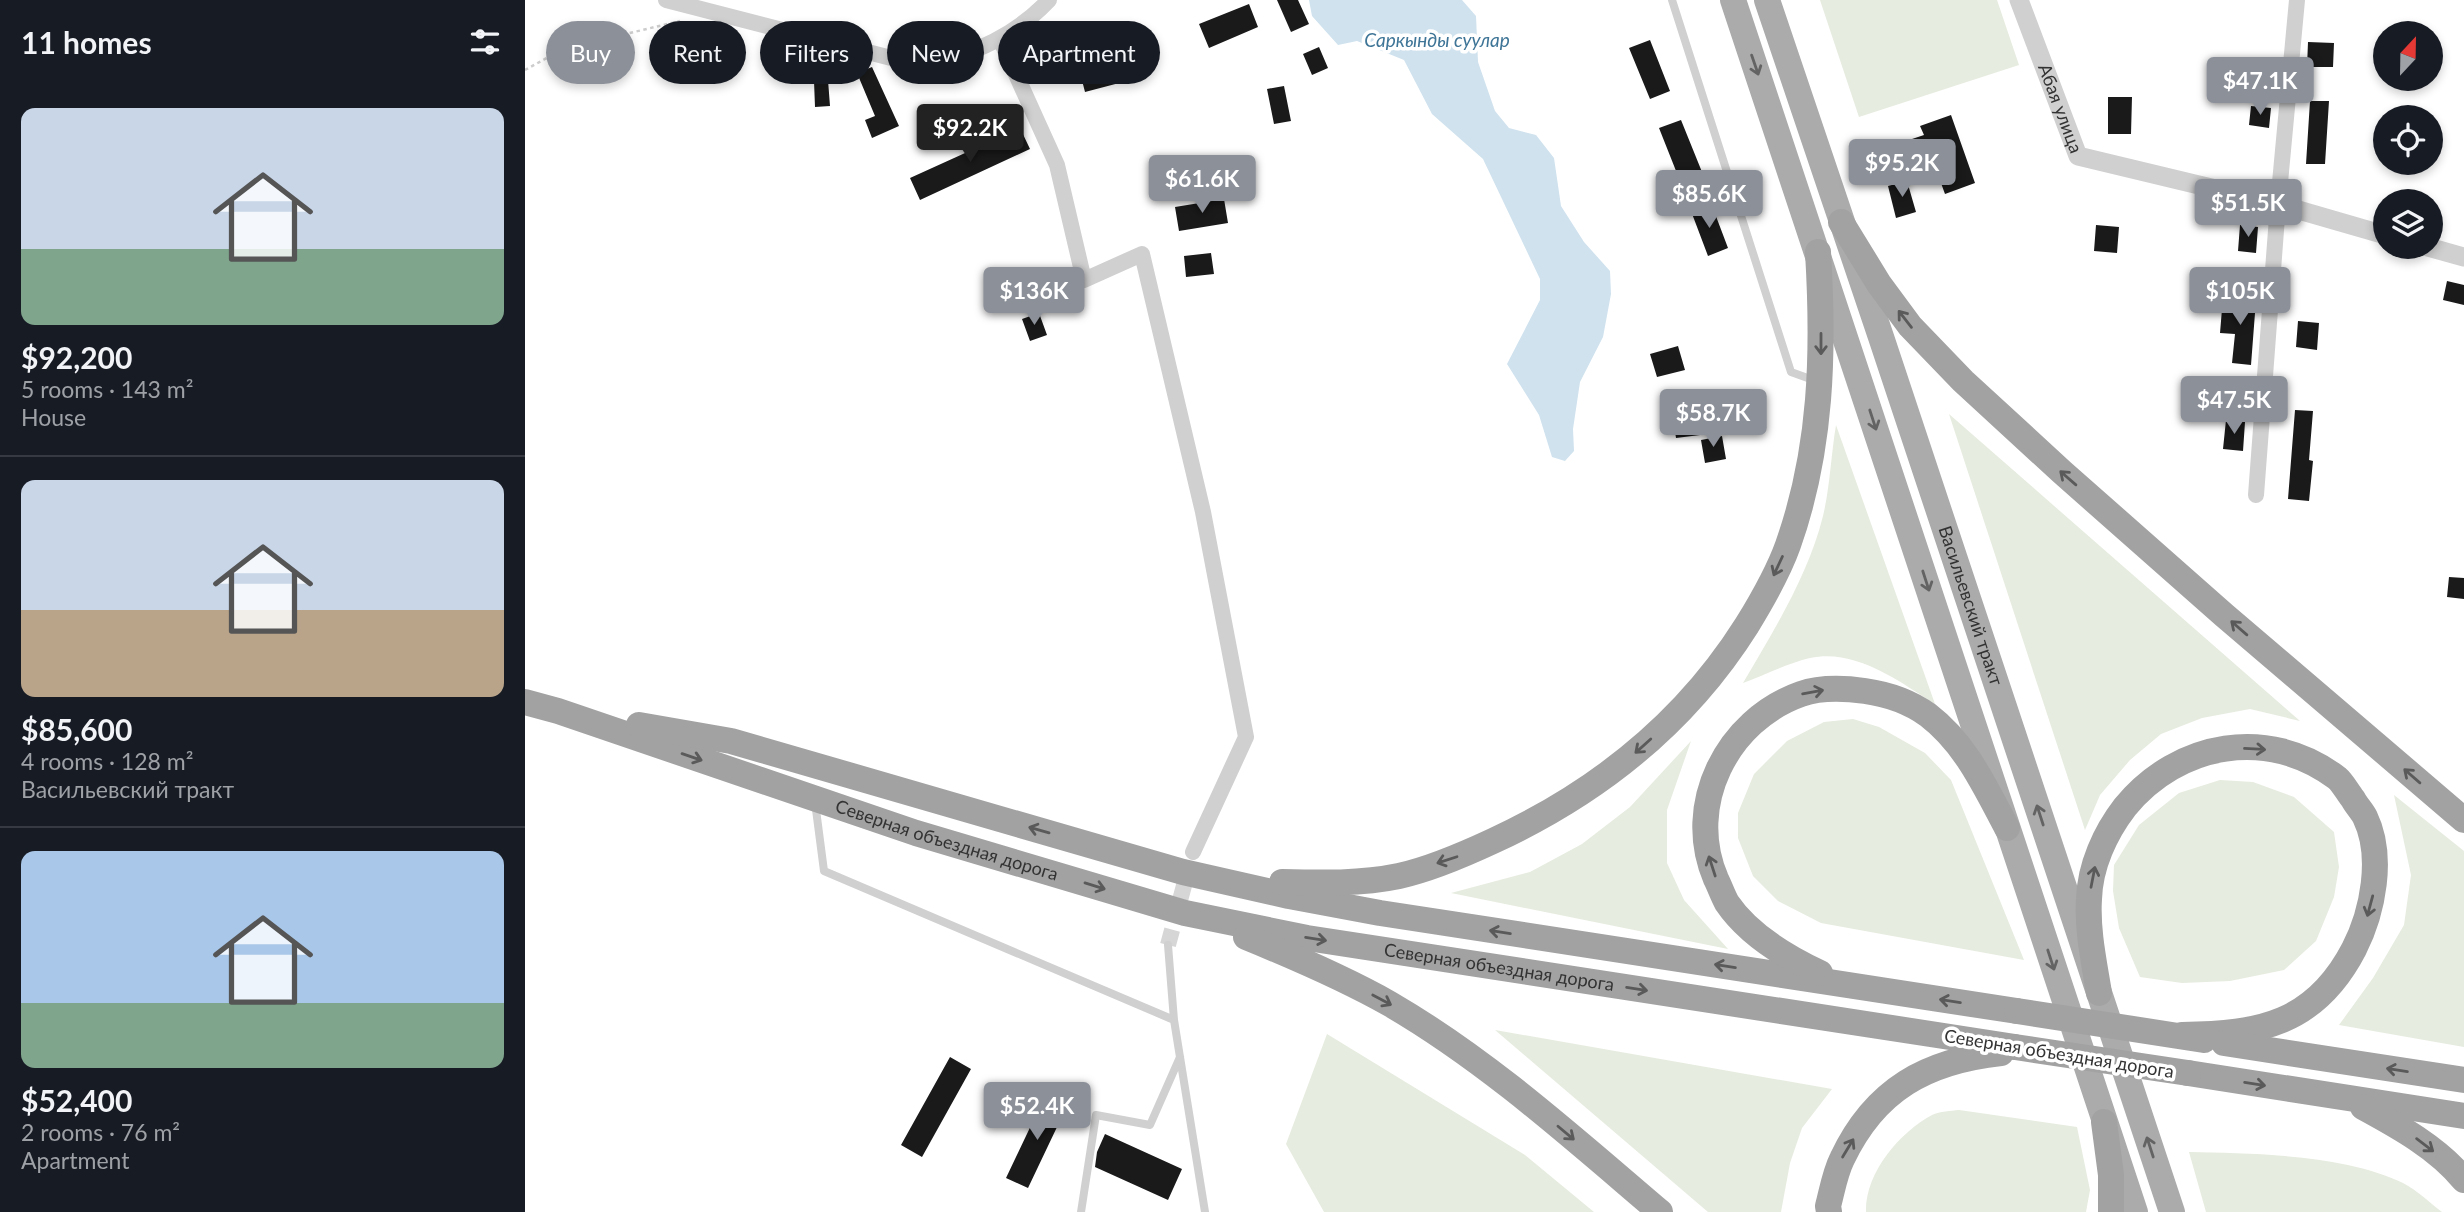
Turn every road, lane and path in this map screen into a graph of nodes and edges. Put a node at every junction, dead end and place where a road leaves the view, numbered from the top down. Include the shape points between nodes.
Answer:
1 (666, 0) edge
2 (1049, 0) edge
3 (1672, 0) edge
4 (1733, 0) edge
5 (1767, 0) edge
6 (2019, 0) edge
7 (2297, 0) edge
8 (714, 12) junction
9 (1024, 21) edge
10 (998, 39) edge
11 (525, 70) edge
12 (1021, 84) edge
13 (2278, 204) junction
14 (1841, 222) junction
15 (2373, 232) edge
16 (2443, 251) edge
17 (1818, 252) junction
18 (2464, 257) edge
19 (1878, 327) junction
20 (1847, 339) junction
21 (1820, 383) junction
22 (2256, 495) dead end
23 (525, 702) edge
24 (558, 711) junction
25 (814, 798) junction
26 (2464, 820) edge
27 (2007, 828) junction
28 (1188, 862) junction
29 (1185, 913) junction
30 (1168, 945) tunnel mouth
31 (1875, 989) junction
32 (2099, 993) junction
33 (1174, 1020) junction
34 (2170, 1035) junction
35 (2023, 1048) junction
36 (1181, 1055) junction
37 (2464, 1080) edge
38 (2346, 1098) junction
39 (2464, 1116) edge
40 (2104, 1122) junction
41 (2464, 1180) edge
42 (1081, 1212) edge
43 (1205, 1212) edge
44 (1660, 1212) edge
45 (1829, 1212) edge
46 (2112, 1212) edge
47 (2135, 1212) edge
48 (2172, 1212) edge

1 - 8 street
2 - 9 street
3 - 21 lane via 1791,372
4 -> 17 main road, Васильевский тракт
5 - 14 main road, Васильевский тракт
6 - 13 street, Абая улица via 2078,156
7 - 13 street
8 - 10 street via 895,59 927,61 960,55
8 - 11 path via 563,49
12 - 28 street via 1057,164 1084,280 1142,254 1203,512 1246,737
13 - 15 street, Абая улица
13 - 22 street
14 - 19 main road, Васильевский тракт
26 -> 14 highway via 2224,615 1963,381 1910,326
16 - 18 street
17 - 20 main road, Васильевский тракт
17 -> 21 highway
19 - 20 main road
32 -> 19 main road, Васильевский тракт
20 -> 27 main road, Васильевский тракт
21 -> 28 highway via 1806,484 1788,546 1764,597 1731,650 1689,703 1640,750 1585,792 1464,855 1398,876 1331,884 1264,881
23 - 24 highway, Северная объездная дорога
24 -> 25 highway, Северная объездная дорога
28 -> 24 highway, Северная объездная дорога via 731,741
25 -> 29 highway, Северная объездная дорога
25 - 33 lane via 824,871
31 -> 27 highway via 1828,976 1791,959 1757,935 1727,904 1710,863 1705,824 1712,782 1734,742 1765,712 1803,693 1842,687 1886,694 1927,714 1961,747
27 -> 40 main road, Васильевский тракт
31 -> 28 highway, Северная объездная дорога via 1380,913 1289,896
29 -> 35 highway, Северная объездная дорога via 1307,938
29 -> 44 highway via 1329,972 1391,1005 1533,1105
30 - 33 lane
34 -> 31 highway, Северная объездная дорога, bridge
32 -> 34 highway via 2088,898 2096,859 2113,822 2140,789 2172,766 2210,750 2257,747 2299,756 2339,780 2365,817 2375,857 2373,896 2362,933 2343,970 2319,997 2290,1017 2254,1031
48 -> 32 main road, Васильевский тракт
33 - 36 lane
37 -> 34 highway, Северная объездная дорога, bridge
35 -> 38 highway, Северная объездная дорога, bridge
45 -> 35 highway via 1841,1160 1865,1120 1901,1085 1940,1064
36 - 42 lane via 1150,1125 1096,1115
36 - 43 lane
38 - 39 highway, Северная объездная дорога
38 -> 41 highway via 2421,1142
40 - 46 highway
40 - 47 main road, Васильевский тракт

